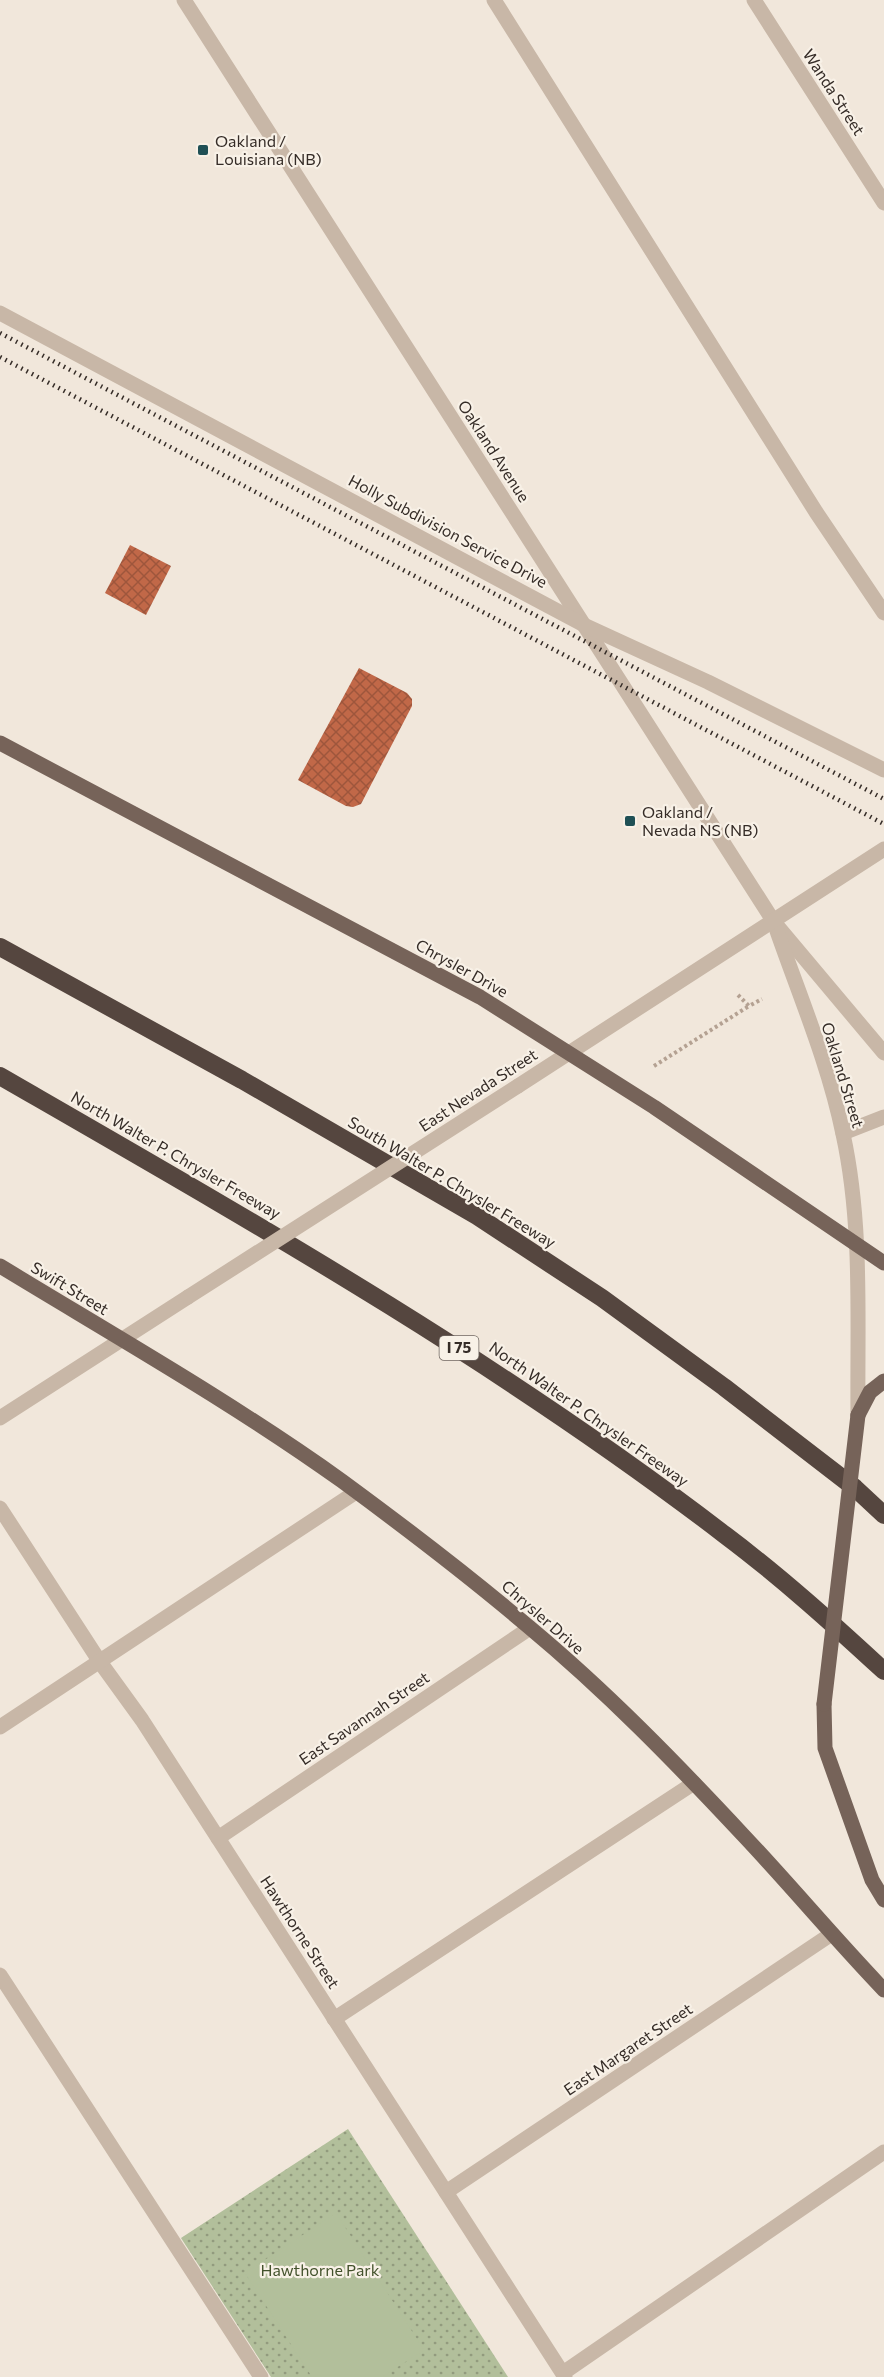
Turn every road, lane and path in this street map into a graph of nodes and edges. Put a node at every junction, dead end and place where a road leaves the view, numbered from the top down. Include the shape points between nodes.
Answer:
1 (184, 0) edge
2 (494, 0) edge
3 (754, 0) edge
4 (884, 203) edge
5 (0, 313) edge
6 (884, 614) edge
7 (585, 625) junction
8 (0, 743) edge
9 (884, 770) edge
10 (884, 849) edge
11 (774, 922) junction
12 (0, 946) edge
13 (738, 995) dead end
14 (762, 999) dead end
15 (749, 1006) junction
16 (569, 1053) junction
17 (884, 1053) edge
18 (654, 1066) dead end
19 (0, 1076) edge
20 (884, 1118) edge
21 (843, 1133) junction
22 (856, 1244) junction
23 (884, 1263) edge
24 (0, 1266) edge
25 (120, 1340) junction
26 (884, 1381) edge
27 (858, 1415) junction
28 (0, 1418) edge
29 (356, 1492) junction
30 (0, 1508) edge
31 (884, 1515) edge
32 (530, 1628) junction
33 (100, 1662) junction
34 (884, 1671) edge
35 (0, 1727) edge
36 (694, 1783) junction
37 (218, 1838) junction
38 (884, 1900) edge
39 (830, 1935) junction
40 (0, 1975) edge
41 (884, 1990) edge
42 (334, 2019) junction
43 (884, 2152) edge
44 (446, 2192) junction
45 (564, 2375) edge
46 (261, 2377) edge

1 - 7 street, Oakland Avenue
2 - 6 street
3 - 4 street, Wanda Street
5 - 7 street, Holly Subdivision Service Drive
7 - 9 street, Holly Subdivision Service Drive
7 - 11 street, Oakland Avenue
8 - 16 main road, Chrysler Drive via 480,997
10 - 11 street, East Nevada Street
11 - 16 street, East Nevada Street
11 - 17 street, Oakland Street
11 - 21 street, Oakland Street
12 - 31 highway, South Walter P. Chrysler Freeway via 477,1216 602,1298 724,1387
13 - 15 path
14 - 15 path
15 - 18 path
16 - 22 main road, Chrysler Drive
16 - 25 street, East Nevada Street, bridge
19 - 34 highway, North Walter P. Chrysler Freeway / I 75 via 250,1220 435,1332 567,1419 726,1535
20 - 21 street
21 - 22 street, Oakland Street
22 - 23 main road, Chrysler Drive
22 - 27 street, Oakland Street
24 - 25 main road, Swift Street
25 - 28 street, East Nevada Street
25 - 29 main road, Chrysler Drive via 245,1416
26 - 27 main road via 870,1392
27 - 38 main road, bridge via 824,1704 825,1748 872,1880
29 - 32 main road, Chrysler Drive
29 - 33 street
30 - 33 street, Hawthorne Street
32 - 36 main road, Chrysler Drive via 614,1703
32 - 37 street, East Savannah Street
33 - 35 street
33 - 37 street, Hawthorne Street
36 - 39 main road, Chrysler Drive
36 - 42 street
37 - 42 street, Hawthorne Street
39 - 41 main road, Chrysler Drive
39 - 44 street, East Margaret Street
40 - 46 street
42 - 44 street, Hawthorne Street
43 - 45 street
44 - 45 street, Hawthorne Street

